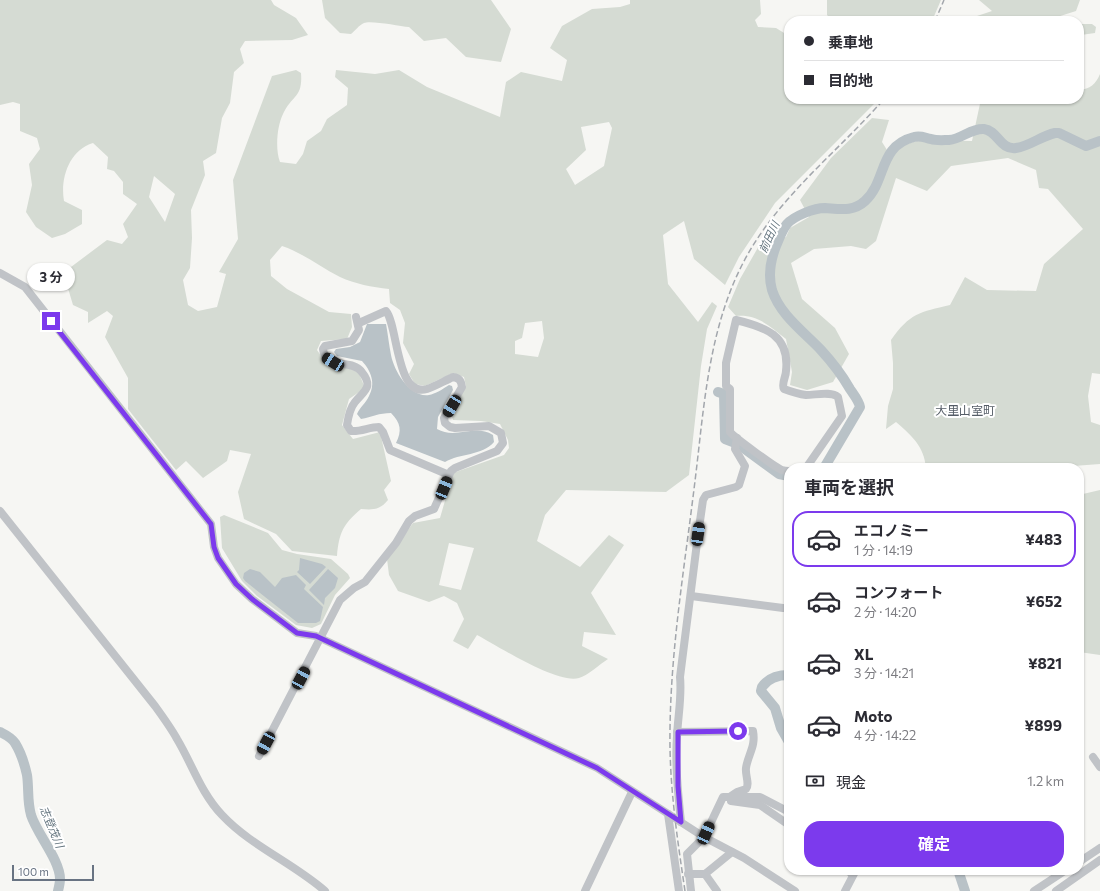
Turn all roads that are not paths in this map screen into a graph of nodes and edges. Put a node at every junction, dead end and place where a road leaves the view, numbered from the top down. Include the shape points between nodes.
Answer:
1 (0, 273) edge
2 (736, 442) junction
3 (809, 463) edge
4 (784, 470) edge
5 (449, 475) junction
6 (0, 511) edge
7 (690, 596) junction
8 (783, 608) dead end
9 (322, 639) junction
10 (678, 732) junction
11 (259, 756) dead end
12 (1093, 757) dead end
13 (1100, 767) edge
14 (632, 792) junction
15 (731, 797) junction
16 (722, 799) junction
17 (784, 809) edge
18 (668, 814) junction
19 (681, 822) junction
20 (784, 822) edge
21 (704, 837) junction
22 (1100, 848) edge
23 (732, 852) junction
24 (1084, 859) edge
25 (1100, 860) edge
26 (1084, 871) edge
27 (688, 874) junction
28 (705, 874) junction
29 (851, 875) edge
30 (1058, 875) edge
31 (1079, 875) edge
32 (325, 891) edge
33 (585, 891) edge
34 (679, 891) edge
35 (691, 891) edge
36 (717, 891) edge
37 (796, 891) edge
38 (845, 891) edge
39 (1034, 891) edge
40 (1056, 891) edge

1 - 9 street via 25,288 211,524 216,552 236,584 297,633
2 - 3 street via 730,430 730,389 726,386 726,363 736,320 767,329 778,338 785,355 784,389 793,393 833,394 838,397 842,416
2 - 4 street
2 - 7 street via 746,466 738,486 710,493 703,500
5 - 5 street via 455,468 497,451 504,443 501,432 489,426 450,427 444,418 459,394 461,381 452,377 427,389 414,387 409,382 397,354 386,311 358,320 359,330 352,341 325,346 323,349 326,358 333,362 360,369 368,384 367,390 354,403 347,426 351,431 358,432 379,427 390,450
5 - 9 street via 434,509 414,516 396,544 365,582 340,600
6 - 32 street via 155,706 177,739 209,799 221,814
7 - 8 street
7 - 10 street via 680,677 682,689
9 - 11 street
9 - 14 street via 597,768
10 - 15 street via 754,731 753,751 746,768 748,786
10 - 19 street
12 - 13 street
14 - 18 street
14 - 33 street
15 - 16 street
15 - 17 street via 760,797
16 - 20 street via 760,805
16 - 21 street
18 - 19 street
18 - 34 street
19 - 21 street
21 - 23 street
21 - 27 street via 686,854
22 - 24 street
23 - 28 street
23 - 37 street
25 - 26 street
27 - 28 street
27 - 35 street
28 - 36 street
29 - 38 street
30 - 39 street
31 - 40 street

